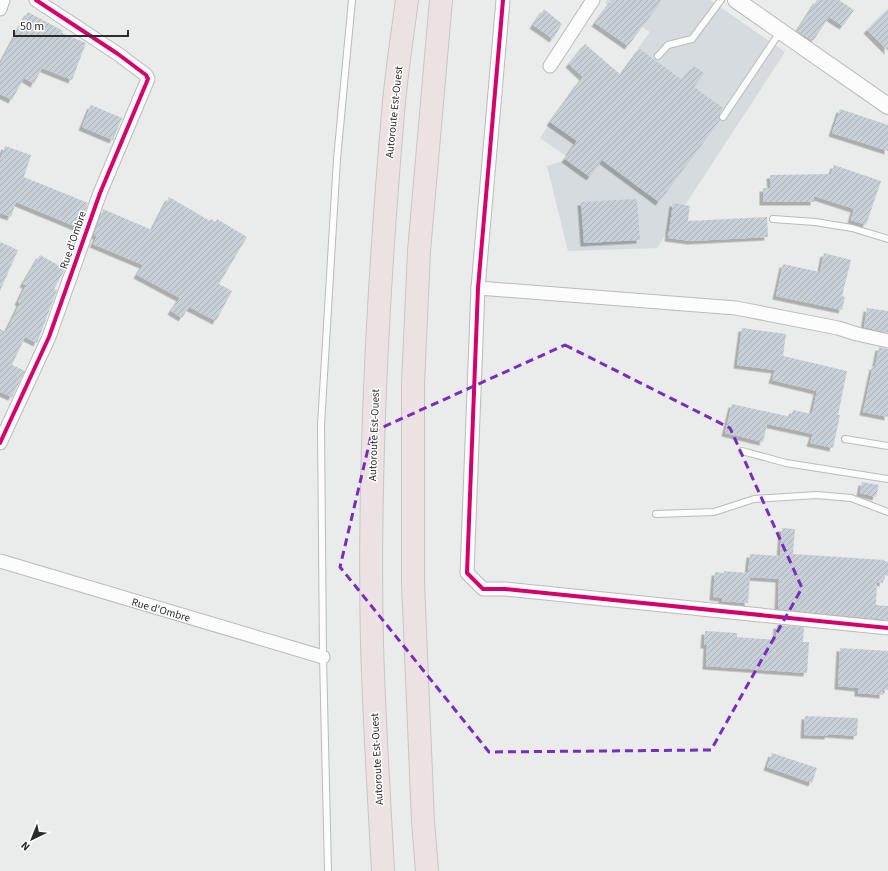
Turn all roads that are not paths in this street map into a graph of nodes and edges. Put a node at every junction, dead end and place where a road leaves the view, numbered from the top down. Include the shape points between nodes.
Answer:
1 (3, 0) edge
2 (36, 0) edge
3 (352, 0) edge
4 (407, 0) edge
5 (441, 0) edge
6 (504, 0) edge
7 (593, 0) edge
8 (721, 0) edge
9 (736, 0) edge
10 (0, 9) edge
11 (780, 30) junction
12 (658, 56) dead end
13 (550, 66) dead end
14 (888, 106) edge
15 (723, 117) dead end
16 (773, 219) dead end
17 (888, 239) edge
18 (478, 288) junction
19 (888, 341) edge
20 (845, 439) dead end
21 (0, 443) edge
22 (888, 446) edge
23 (742, 451) dead end
24 (888, 479) edge
25 (888, 512) edge
26 (656, 514) dead end
27 (0, 562) edge
28 (888, 628) edge
29 (323, 657) junction
30 (423, 821) junction
31 (328, 871) edge
32 (383, 871) edge
33 (427, 871) edge
34 (433, 871) edge

1 - 10 street
2 - 21 street, Rue d'Ombre via 118,54 148,79 100,192 48,337
3 - 29 lane via 337,159 321,425
4 - 32 highway, Autoroute Est-Ouest via 393,111 373,446 372,642
5 - 30 highway via 418,251 412,384 413,582
6 - 18 street
7 - 13 street
8 - 12 lane via 692,39 668,45
9 - 11 street
11 - 14 street
11 - 15 lane
16 - 17 lane via 852,228
18 - 19 street via 736,308 838,328
18 - 28 street via 467,573 483,589 505,589
20 - 22 lane
23 - 24 lane via 786,463
25 - 26 lane via 851,498 817,495 754,499 714,512
27 - 29 street, Rue d'Ombre
29 - 31 lane
30 - 33 highway
30 - 34 highway

